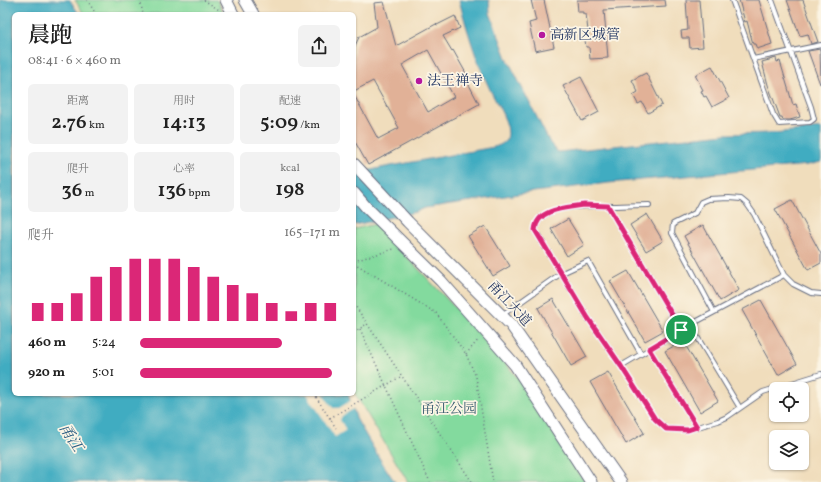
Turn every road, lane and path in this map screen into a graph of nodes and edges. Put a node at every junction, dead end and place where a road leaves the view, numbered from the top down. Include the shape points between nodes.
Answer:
1 (87, 0) edge
2 (140, 0) edge
3 (204, 0) edge
4 (226, 0) edge
5 (245, 0) edge
6 (732, 0) edge
7 (772, 0) edge
8 (219, 10) dead end
9 (95, 12) edge
10 (143, 12) edge
11 (232, 12) edge
12 (252, 12) edge
13 (821, 45) edge
14 (792, 51) junction
15 (753, 59) junction
16 (356, 166) edge
17 (356, 195) edge
18 (649, 204) dead end
19 (608, 206) junction
20 (405, 246) junction
21 (356, 261) edge
22 (356, 263) edge
23 (560, 274) junction
24 (784, 275) junction
25 (821, 294) edge
26 (356, 307) edge
27 (714, 312) junction
28 (501, 316) junction
29 (367, 324) junction
30 (690, 324) junction
31 (360, 329) junction
32 (681, 330) junction
33 (356, 331) edge
34 (649, 349) junction
35 (641, 354) junction
36 (621, 366) junction
37 (821, 374) edge
38 (402, 376) junction
39 (386, 385) junction
40 (315, 396) edge
41 (740, 408) junction
42 (330, 418) junction
43 (697, 427) junction
44 (336, 428) dead end
45 (430, 482) edge
46 (472, 482) edge
47 (493, 482) edge
48 (591, 482) edge
49 (621, 482) edge

1 - 9 path
2 - 10 path
3 - 8 path
4 - 11 main road
5 - 12 main road
6 - 15 lane
7 - 14 lane
13 - 14 lane
14 - 15 lane
14 - 15 lane via 811,106 814,119 810,122 779,124
16 - 28 main road, 甬江大道
17 - 20 main road
18 - 19 lane
19 - 23 lane via 584,205 556,210 542,216 536,222 535,230
19 - 32 lane
20 - 21 path
20 - 48 main road via 441,281 515,365
22 - 47 path via 436,313 466,354 476,377
23 - 28 lane
23 - 35 lane via 588,261
23 - 36 lane
24 - 25 lane via 794,284 812,293
24 - 27 lane
24 - 27 lane via 747,204 741,199 729,198 701,202 695,213 673,224 672,233
26 - 29 path
27 - 30 lane
28 - 49 main road, 甬江大道 via 511,324
29 - 31 path
29 - 38 path
30 - 32 lane
30 - 41 lane
31 - 33 path
31 - 39 path
32 - 34 lane
34 - 35 lane
34 - 43 lane
35 - 36 lane
36 - 43 lane via 655,419 666,429 688,430
37 - 41 lane via 764,392
38 - 39 path
38 - 46 path
39 - 42 path
39 - 45 path
40 - 42 path
41 - 43 lane via 727,417
42 - 44 path

